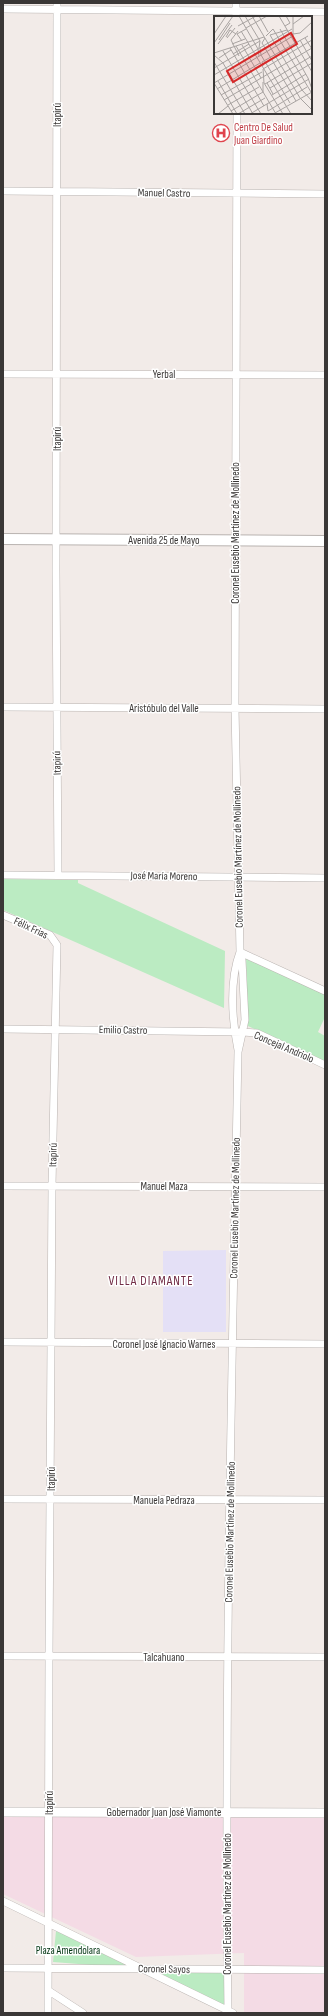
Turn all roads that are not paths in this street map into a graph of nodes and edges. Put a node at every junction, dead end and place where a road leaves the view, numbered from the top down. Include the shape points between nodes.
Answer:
1 (236, 3) edge
2 (57, 6) edge
3 (3, 8) edge
4 (325, 12) edge
5 (236, 14) edge
6 (237, 114) edge
7 (57, 191) junction
8 (3, 192) edge
9 (237, 194) junction
10 (325, 194) edge
11 (3, 374) edge
12 (57, 374) junction
13 (235, 374) junction
14 (325, 375) edge
15 (57, 539) junction
16 (3, 540) edge
17 (235, 540) junction
18 (325, 541) edge
19 (3, 707) edge
20 (56, 707) junction
21 (235, 708) junction
22 (325, 709) edge
23 (58, 874) junction
24 (3, 875) edge
25 (239, 877) junction
26 (325, 878) edge
27 (3, 915) edge
28 (57, 945) joint
29 (240, 952) junction
30 (325, 991) edge
31 (3, 1029) edge
32 (54, 1029) junction
33 (234, 1031) junction
34 (243, 1032) junction
35 (238, 1052) junction
36 (325, 1065) edge
37 (3, 1186) edge
38 (52, 1186) junction
39 (236, 1186) junction
40 (325, 1186) edge
41 (3, 1342) edge
42 (51, 1343) junction
43 (233, 1344) junction
44 (325, 1344) edge
45 (3, 1499) edge
46 (51, 1499) junction
47 (230, 1500) junction
48 (325, 1500) edge
49 (3, 1656) edge
50 (49, 1656) junction
51 (229, 1657) junction
52 (325, 1657) edge
53 (3, 1812) edge
54 (227, 1812) junction
55 (49, 1813) junction
56 (325, 1813) edge
57 (3, 1901) edge
58 (48, 1923) junction
59 (3, 1968) edge
60 (49, 1968) junction
61 (142, 1969) junction
62 (228, 1970) junction
63 (325, 1970) edge
64 (49, 1990) junction
65 (230, 2012) edge
66 (48, 2013) edge
67 (83, 2013) edge

1 - 5 street
2 - 3 street
2 - 5 street
2 - 7 street, Itapirú
4 - 5 street
6 - 9 street, Coronel Eusebio Martínez de Mollinedo
7 - 8 street, Manuel Castro
7 - 9 street, Manuel Castro
7 - 12 street, Itapirú
9 - 10 street, Manuel Castro
9 - 13 street, Coronel Eusebio Martínez de Mollinedo
11 - 12 street, Yerbal
12 - 13 street, Yerbal
12 - 15 street, Itapirú
13 - 14 street, Yerbal
13 - 17 street, Coronel Eusebio Martínez de Mollinedo
15 - 16 main road, Avenida 25 de Mayo
15 - 17 main road, Avenida 25 de Mayo
15 - 20 street, Itapirú
17 - 18 main road, Avenida 25 de Mayo
17 - 21 street, Coronel Eusebio Martínez de Mollinedo
19 - 20 street, Aristóbulo del Valle
20 - 21 street, Aristóbulo del Valle
20 - 23 street, Itapirú
21 - 22 street, Aristóbulo del Valle
21 - 25 street, Coronel Eusebio Martínez de Mollinedo
23 - 24 street, José María Moreno
23 - 25 street, José María Moreno
25 - 26 street, José María Moreno
25 - 29 street, Coronel Eusebio Martínez de Mollinedo
27 - 28 street, Félix Frias via 50,936
28 - 32 street, Itapirú
29 - 30 street
29 - 33 street, Coronel Eusebio Martínez de Mollinedo via 234,978
29 - 34 street, Coronel Eusebio Martínez de Mollinedo via 245,1020
31 - 32 street, Emilio Castro
32 - 33 street, Emilio Castro
32 - 38 street, Itapirú
33 - 34 street, Emilio Castro
33 - 35 street, Coronel Eusebio Martínez de Mollinedo
34 - 35 street, Coronel Eusebio Martínez de Mollinedo
34 - 36 street, Concejal Andriolo via 257,1033
35 - 39 street, Coronel Eusebio Martínez de Mollinedo
37 - 38 street, Manuel Maza
38 - 39 street, Manuel Maza
38 - 42 street, Itapirú
39 - 40 street, Manuel Maza
39 - 43 street, Coronel Eusebio Martínez de Mollinedo
41 - 42 street, Coronel José Ignacio Warnes
42 - 43 street, Coronel José Ignacio Warnes
42 - 46 street, Itapirú
43 - 44 street, Coronel José Ignacio Warnes
43 - 47 street, Coronel Eusebio Martínez de Mollinedo
45 - 46 street, Manuela Pedraza
46 - 47 street, Manuela Pedraza
46 - 50 street, Itapirú
47 - 48 street, Manuela Pedraza
47 - 51 street, Coronel Eusebio Martínez de Mollinedo
49 - 50 street, Talcahuano
50 - 51 street, Talcahuano
50 - 55 street, Itapirú
51 - 52 street, Talcahuano
51 - 54 street, Coronel Eusebio Martínez de Mollinedo
53 - 55 street, Gobernador Juan José Viamonte
54 - 55 street, Gobernador Juan José Viamonte
54 - 56 street, Gobernador Juan José Viamonte
54 - 62 street, Coronel Eusebio Martínez de Mollinedo
55 - 58 street, Itapirú
57 - 58 street
58 - 60 street, Itapirú
58 - 61 street
59 - 60 street, Coronel Sayos
60 - 61 street, Coronel Sayos
60 - 64 street, Itapirú
61 - 62 street, Coronel Sayos
61 - 65 street
62 - 63 street, Coronel Sayos
62 - 65 street, Coronel Eusebio Martínez de Mollinedo
64 - 66 street, Itapirú
64 - 67 street

